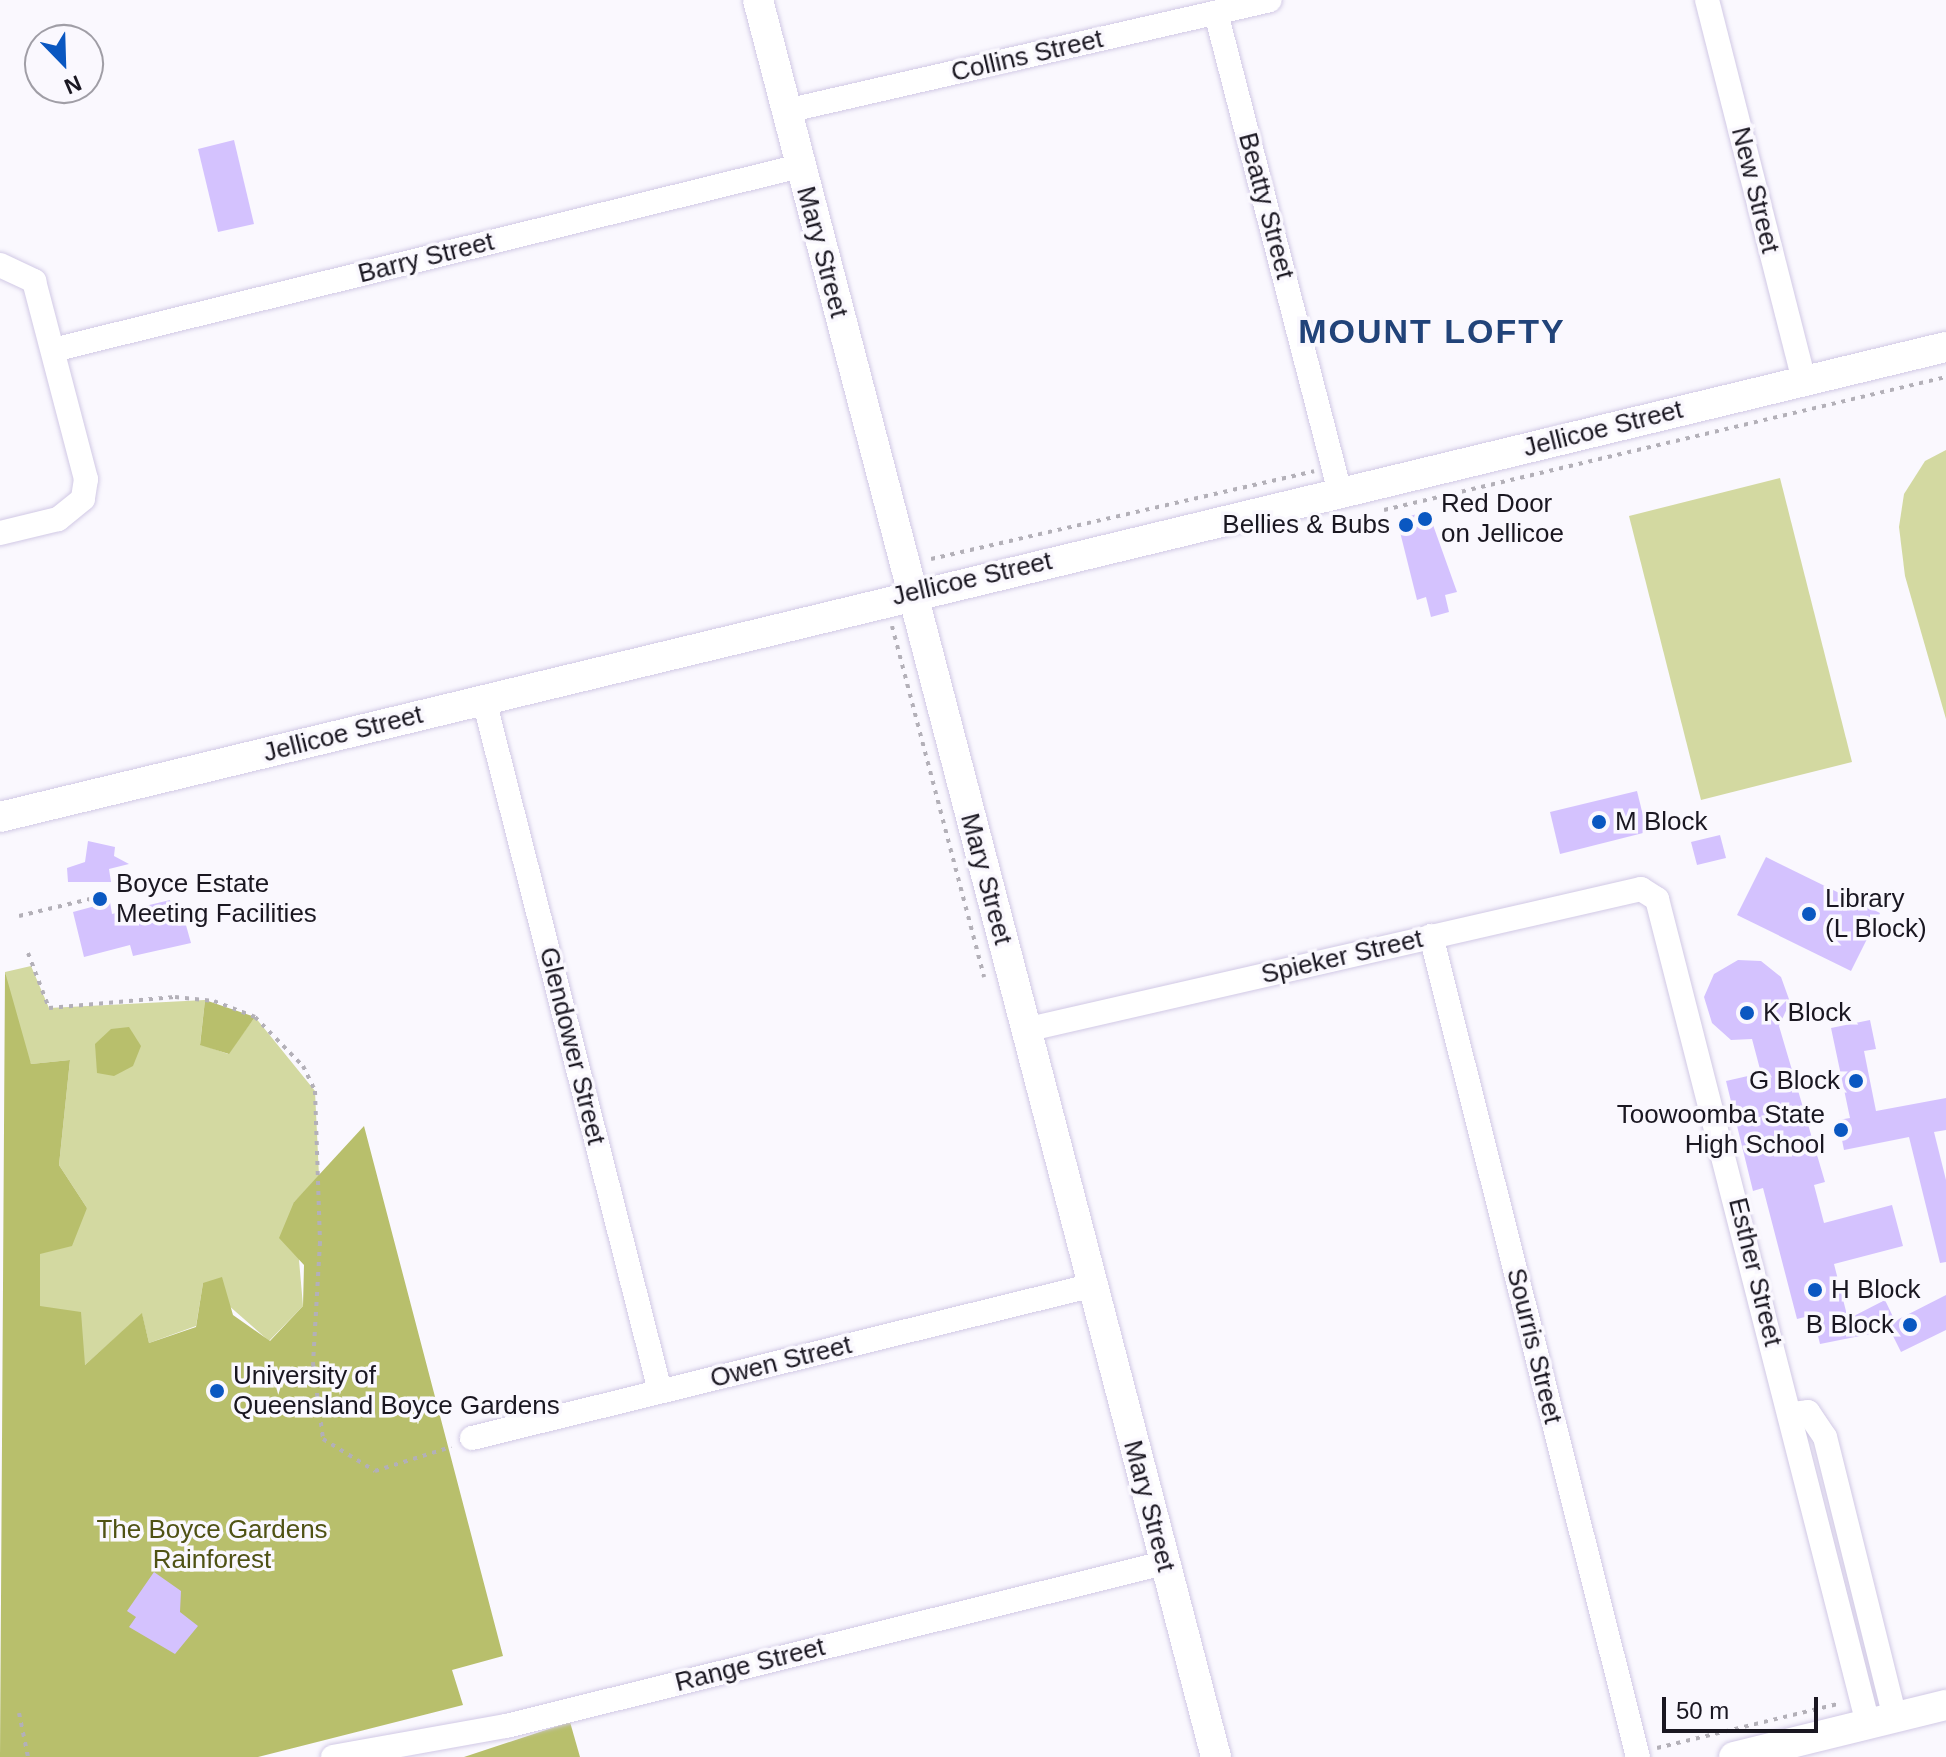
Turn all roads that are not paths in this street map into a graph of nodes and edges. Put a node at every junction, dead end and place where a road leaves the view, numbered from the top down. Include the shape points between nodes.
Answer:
1 (758, 0) edge
2 (1269, 0) edge
3 (1707, 0) edge
4 (1216, 13) junction
5 (786, 111) junction
6 (800, 166) junction
7 (0, 265) edge
8 (1946, 347) edge
9 (53, 350) junction
10 (1804, 380) junction
11 (1340, 492) junction
12 (0, 533) edge
13 (912, 593) junction
14 (484, 700) junction
15 (0, 817) edge
16 (1657, 899) joint
17 (1431, 936) junction
18 (1025, 1030) junction
19 (1090, 1286) junction
20 (660, 1391) junction
21 (472, 1438) road end
22 (1164, 1563) junction
23 (1946, 1705) edge
24 (1882, 1721) junction
25 (333, 1757) edge
26 (1216, 1757) edge
27 (1638, 1757) edge
28 (1734, 1757) edge

1 - 5 street, Mary Street
2 - 4 street, Collins Street
3 - 10 street, New Street
4 - 5 street, Collins Street
4 - 11 street, Beatty Street
5 - 6 street, Mary Street
6 - 9 street, Barry Street
6 - 13 street, Mary Street
7 - 9 street via 34,281
8 - 10 street, Jellicoe Street
9 - 12 street via 86,479 83,499 58,519
10 - 11 street, Jellicoe Street
11 - 13 street, Jellicoe Street
13 - 14 street, Jellicoe Street
13 - 18 street, Mary Street
14 - 15 street, Jellicoe Street
14 - 20 street, Glendower Street
16 - 17 street, Spieker Street via 1641,889
16 - 24 street, Esther Street via 1792,1414 1808,1412 1825,1437
17 - 18 street, Spieker Street
17 - 27 street, Sourris Street
18 - 19 street, Mary Street
19 - 20 street, Owen Street
19 - 22 street, Mary Street
20 - 21 street, Owen Street
22 - 25 street, Range Street via 506,1726
22 - 26 street, Mary Street
23 - 24 street
24 - 28 street

